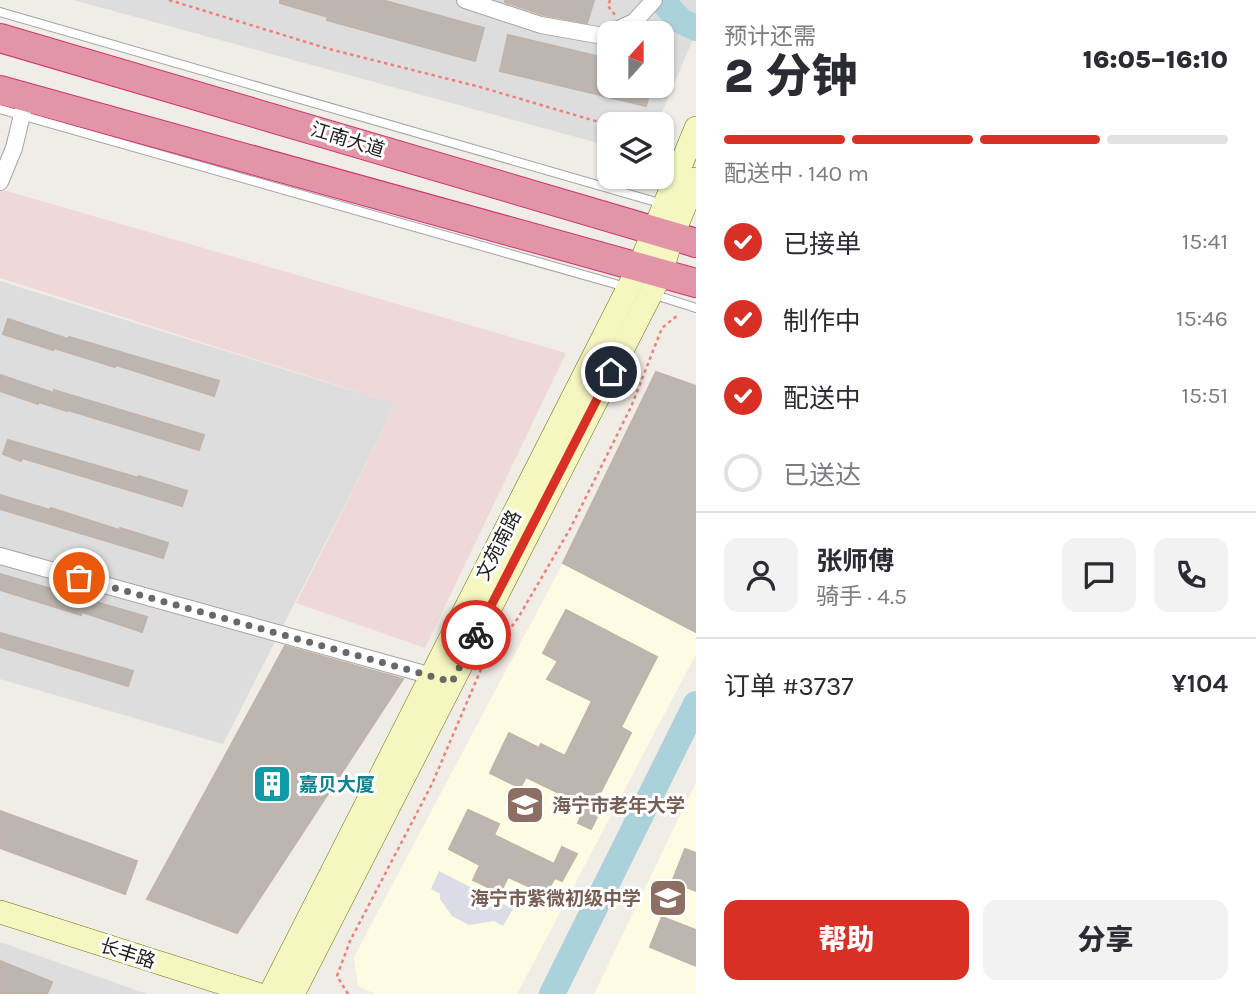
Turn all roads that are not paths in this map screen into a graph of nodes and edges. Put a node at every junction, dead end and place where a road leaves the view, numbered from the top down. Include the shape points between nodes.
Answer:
1 (465, 0) edge
2 (654, 0) edge
3 (0, 12) edge
4 (0, 38) edge
5 (16, 101) edge
6 (0, 109) edge
7 (696, 128) edge
8 (696, 179) edge
9 (0, 182) edge
10 (681, 209) edge
11 (674, 237) edge
12 (645, 281) junction
13 (696, 284) edge
14 (696, 308) edge
15 (0, 556) edge
16 (442, 679) junction
17 (0, 912) edge
18 (257, 994) edge
19 (270, 994) edge
20 (293, 994) edge

1 - 2 street via 541,24 603,36 637,19
3 - 10 lane
4 - 11 highway, 江南大道
5 - 6 lane
5 - 9 street via 15,148
5 - 12 highway
7 - 10 main road, 文苑南路
8 - 10 main road, 文苑南路
10 - 11 main road, 文苑南路
11 - 12 main road, 文苑南路
12 - 13 highway
12 - 14 lane
12 - 16 main road, 文苑南路
15 - 16 street
16 - 19 main road, 文苑南路
16 - 20 main road, 文苑南路
17 - 18 main road, 长丰路

